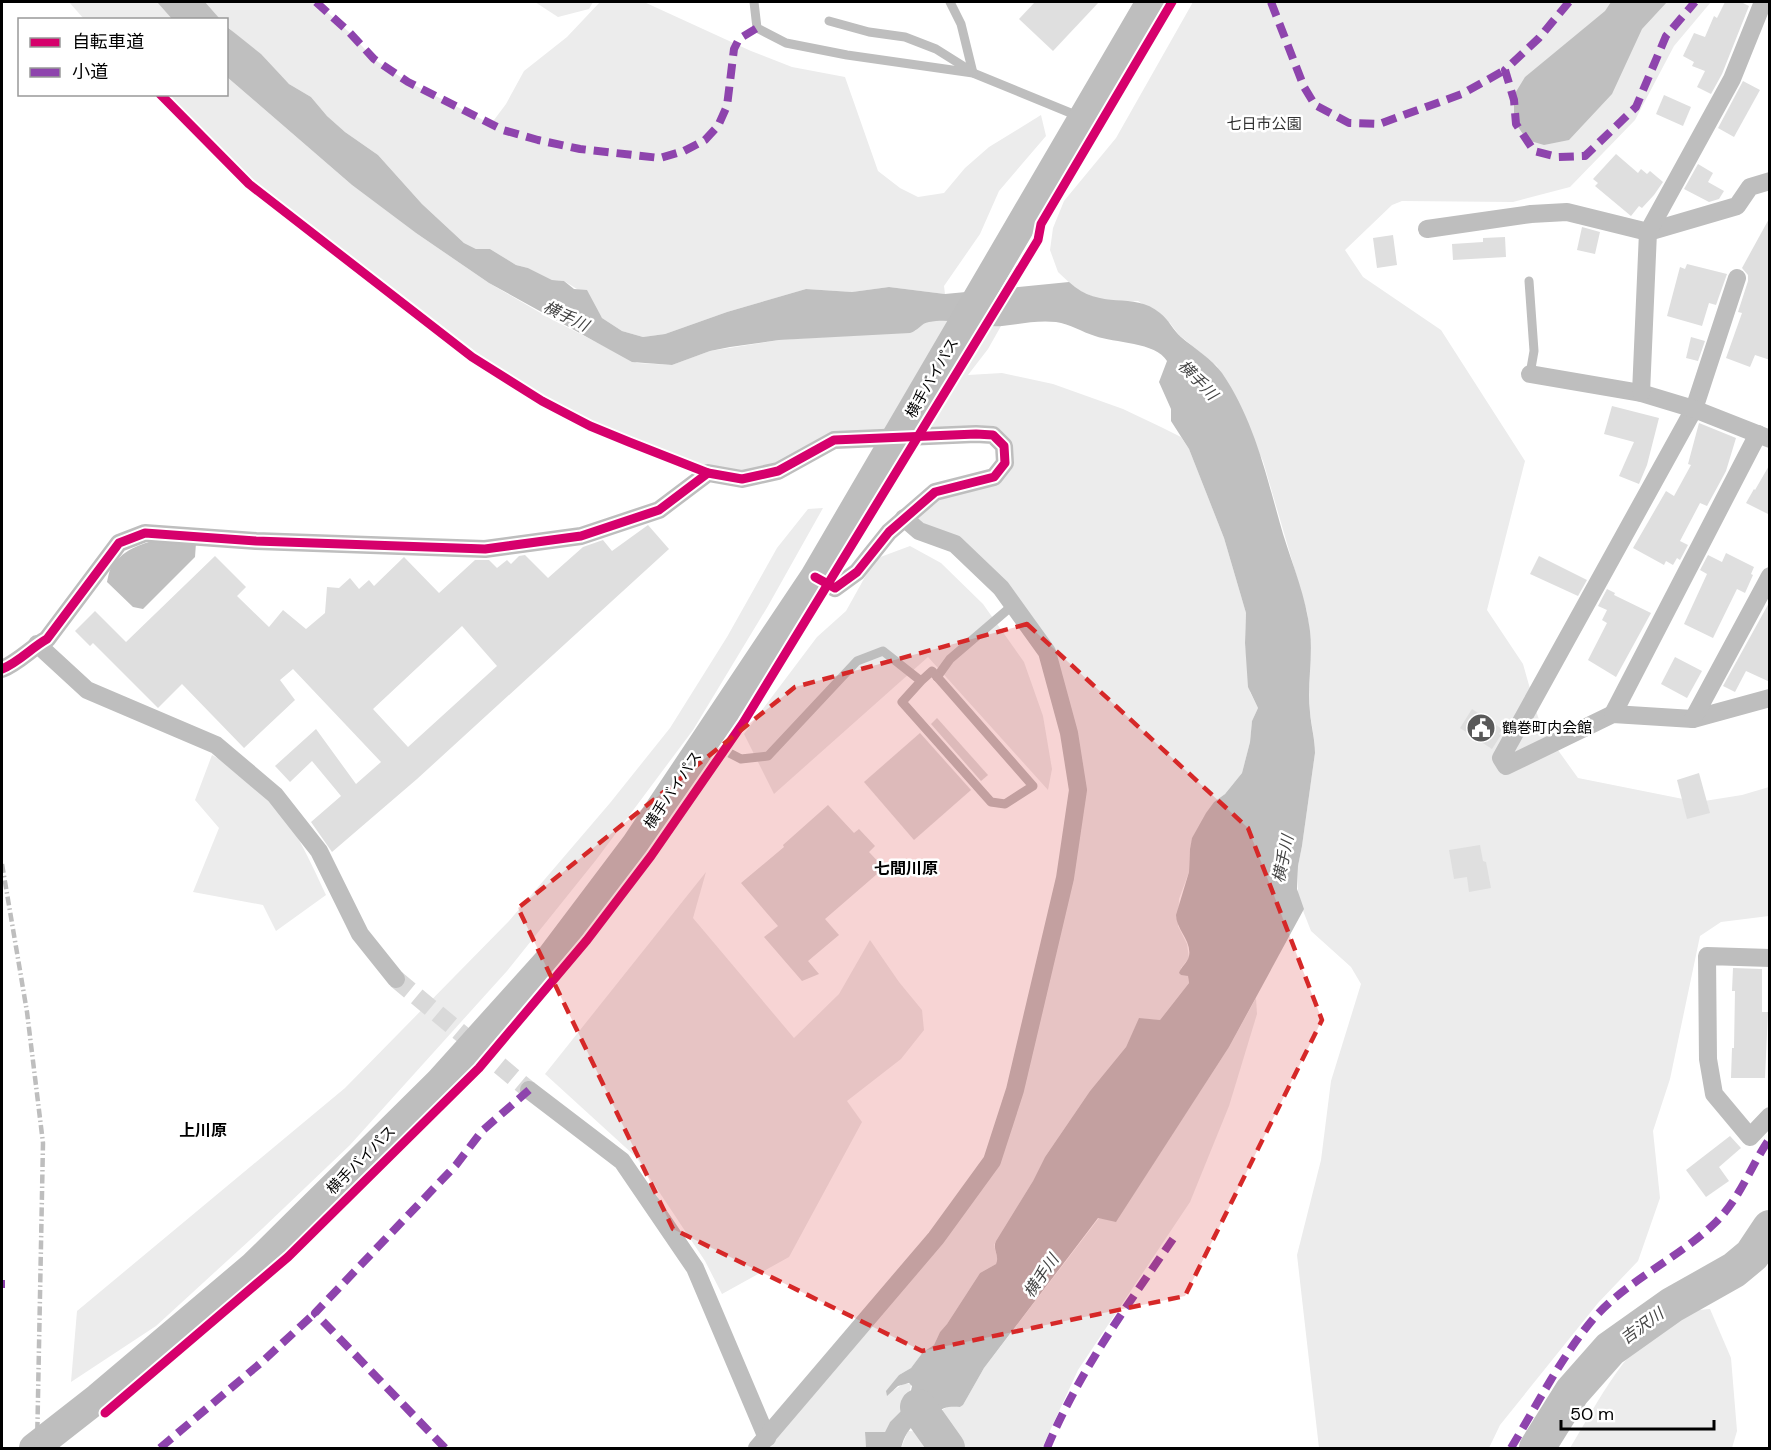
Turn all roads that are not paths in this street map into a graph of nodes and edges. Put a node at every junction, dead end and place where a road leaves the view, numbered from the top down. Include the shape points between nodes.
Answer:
1 (754, 2) edge
2 (950, 2) edge
3 (1151, 2) edge
4 (1766, 2) edge
5 (829, 21) dead end
6 (973, 73) junction
7 (1083, 118) junction
8 (1770, 180) edge
9 (1427, 229) dead end
10 (1648, 232) junction
11 (1737, 278) dead end
12 (1529, 281) dead end
13 (1530, 374) joint
14 (1641, 393) junction
15 (1694, 409) junction
16 (1764, 436) edge
17 (904, 518) junction
18 (1770, 576) edge
19 (815, 577) junction
20 (1013, 605) junction
21 (37, 644) junction
22 (2, 669) edge
23 (937, 677) junction
24 (921, 681) junction
25 (1770, 698) edge
26 (1613, 714) junction
27 (1693, 719) junction
28 (706, 741) junction
29 (1770, 958) edge
30 (396, 979) tunnel mouth
31 (529, 1090) tunnel mouth
32 (1770, 1116) edge
33 (762, 1443) edge
34 (34, 1449) edge

1 - 6 lane via 757,28 786,43 847,56
2 - 6 lane via 961,24
3 - 7 highway, 横手バイパス
4 - 10 street via 1732,79
5 - 6 lane via 905,37 936,49
6 - 7 lane
7 - 19 highway, 横手バイパス
8 - 10 street via 1750,187 1737,206
9 - 10 street via 1567,212
10 - 14 street
11 - 15 street
12 - 13 lane via 1534,351
13 - 14 street
14 - 15 street
15 - 16 street
15 - 26 street via 1501,758 1506,766
16 - 26 street
17 - 19 street via 857,572 835,588
17 - 20 street via 919,531 955,544 1001,588
17 - 21 street via 935,492 994,477 1005,463 1004,446 993,435 976,434 834,441 778,471 742,479 708,473 659,510 581,536 486,549 145,533 119,543 47,639
18 - 27 street
19 - 28 highway, 横手バイパス
20 - 23 lane via 950,659
20 - 33 street via 1047,652 1069,732 1078,790 1065,878 1015,1090 992,1161 936,1238
21 - 22 street
21 - 30 street via 87,690 216,746 275,795 319,851 360,933
23 - 24 lane via 932,671
23 - 24 lane via 1033,786 1005,804 991,802 902,702
24 - 28 lane via 883,651 857,662 768,756 741,759
25 - 27 street
26 - 27 street
28 - 34 highway, 横手バイパス via 636,845 548,963 440,1083 254,1266
29 - 32 street via 1707,956 1708,1059 1714,1094 1750,1137
31 - 33 street via 622,1161 695,1268

